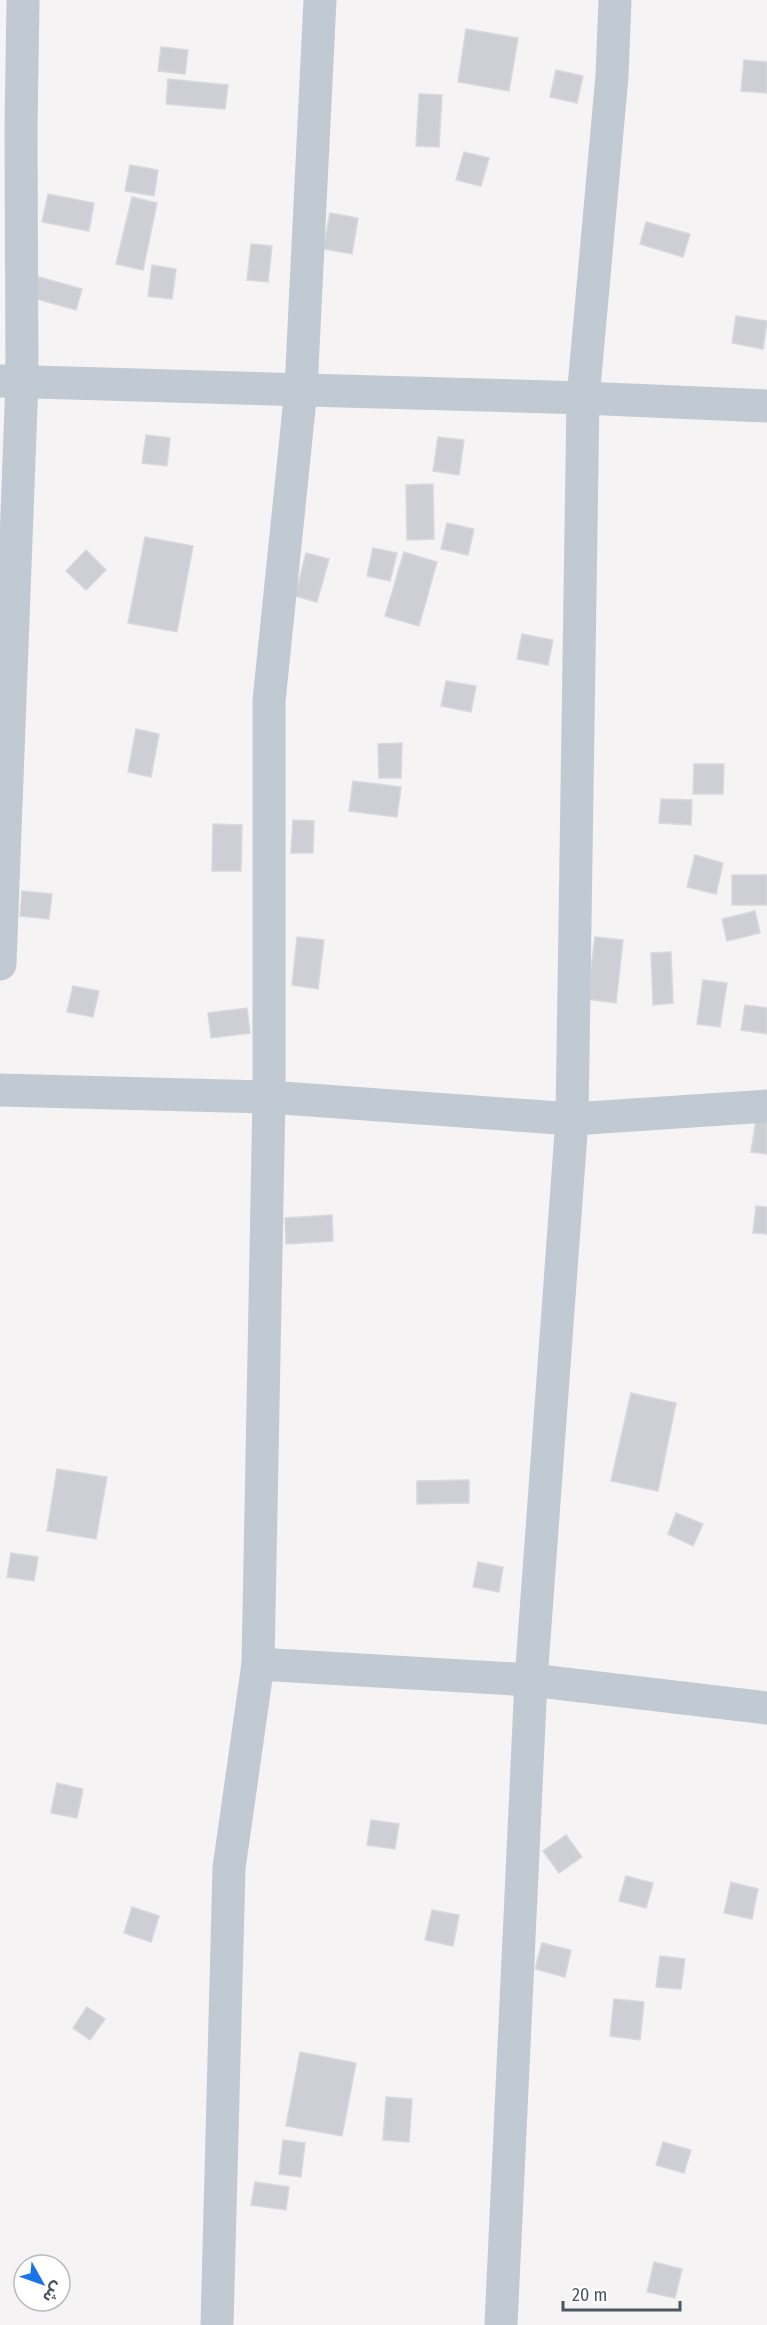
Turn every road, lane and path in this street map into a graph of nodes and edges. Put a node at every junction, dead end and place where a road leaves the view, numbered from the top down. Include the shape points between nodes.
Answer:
1 (23, 0) edge
2 (320, 0) edge
3 (615, 0) edge
4 (11, 381) edge
5 (301, 389) junction
6 (583, 398) junction
7 (767, 406) edge
8 (0, 964) edge
9 (0, 1090) edge
10 (269, 1097) junction
11 (767, 1106) edge
12 (572, 1119) junction
13 (258, 1664) junction
14 (531, 1680) junction
15 (767, 1708) edge
16 (217, 2325) edge
17 (501, 2325) edge

1 - 4 street
2 - 5 street
3 - 6 street via 612,76
4 - 5 street
4 - 8 street
5 - 6 street
5 - 10 street via 269,701
6 - 7 street
6 - 12 street
9 - 10 street
10 - 12 street
10 - 13 street
11 - 12 street
12 - 14 street
13 - 14 street
13 - 16 street via 229,1868
14 - 15 street
14 - 17 street

